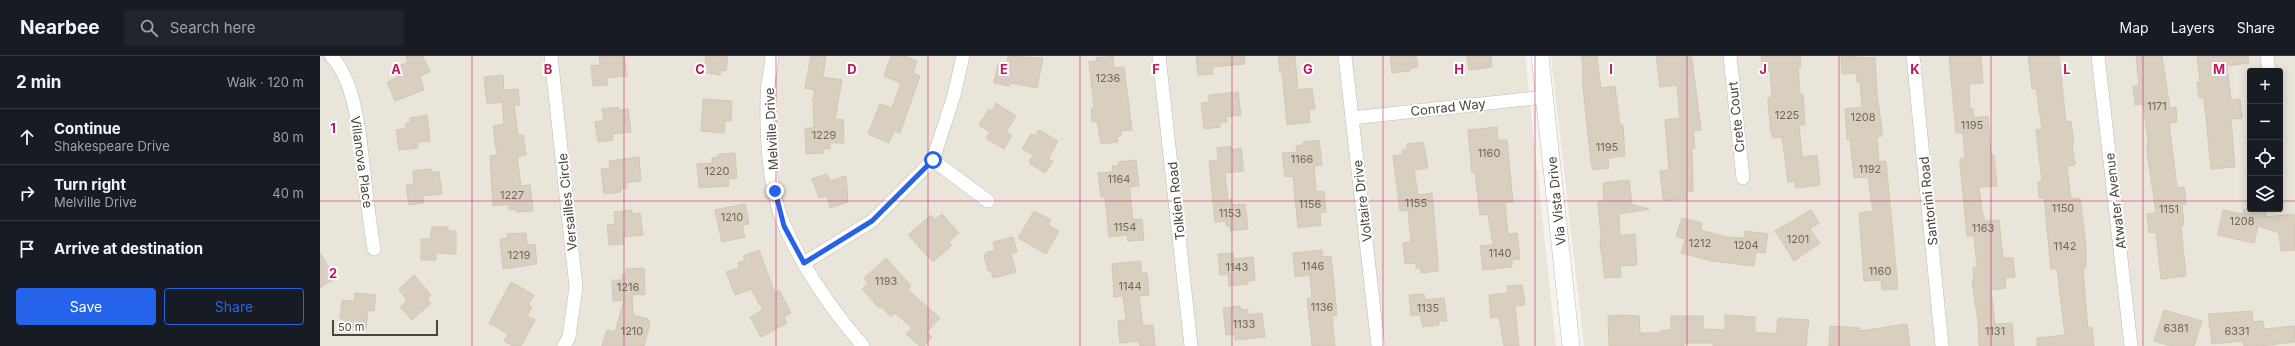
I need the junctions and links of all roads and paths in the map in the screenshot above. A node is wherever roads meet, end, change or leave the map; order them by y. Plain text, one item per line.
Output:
1 (331, 56) edge
2 (551, 56) edge
3 (772, 56) edge
4 (963, 56) edge
5 (1159, 56) edge
6 (1345, 56) edge
7 (1540, 56) edge
8 (1730, 56) edge
9 (1913, 56) edge
10 (2098, 56) edge
11 (2267, 56) edge
12 (2269, 68) edge
13 (1545, 97) junction
14 (1352, 118) junction
15 (933, 160) junction
16 (1743, 178) dead end
17 (988, 200) dead end
18 (374, 249) dead end
19 (804, 263) junction
20 (564, 346) edge
21 (863, 346) edge
22 (1191, 346) edge
23 (1378, 346) edge
24 (1571, 346) edge
25 (1942, 346) edge
26 (2132, 346) edge

1 - 18 street, Villanova Place
2 - 20 street, Versailles Circle
3 - 19 street, Melville Drive
4 - 15 street
5 - 22 street, Tolkien Road
6 - 14 street, Voltaire Drive
7 - 13 street, Via Vista Drive
8 - 16 street, Crete Court
9 - 25 street, Santorini Road
10 - 26 street, Atwater Avenue
11 - 12 street
13 - 14 street, Conrad Way
13 - 24 street, Via Vista Drive
14 - 23 street, Voltaire Drive
15 - 17 street
15 - 19 street
19 - 21 street, Melville Drive

